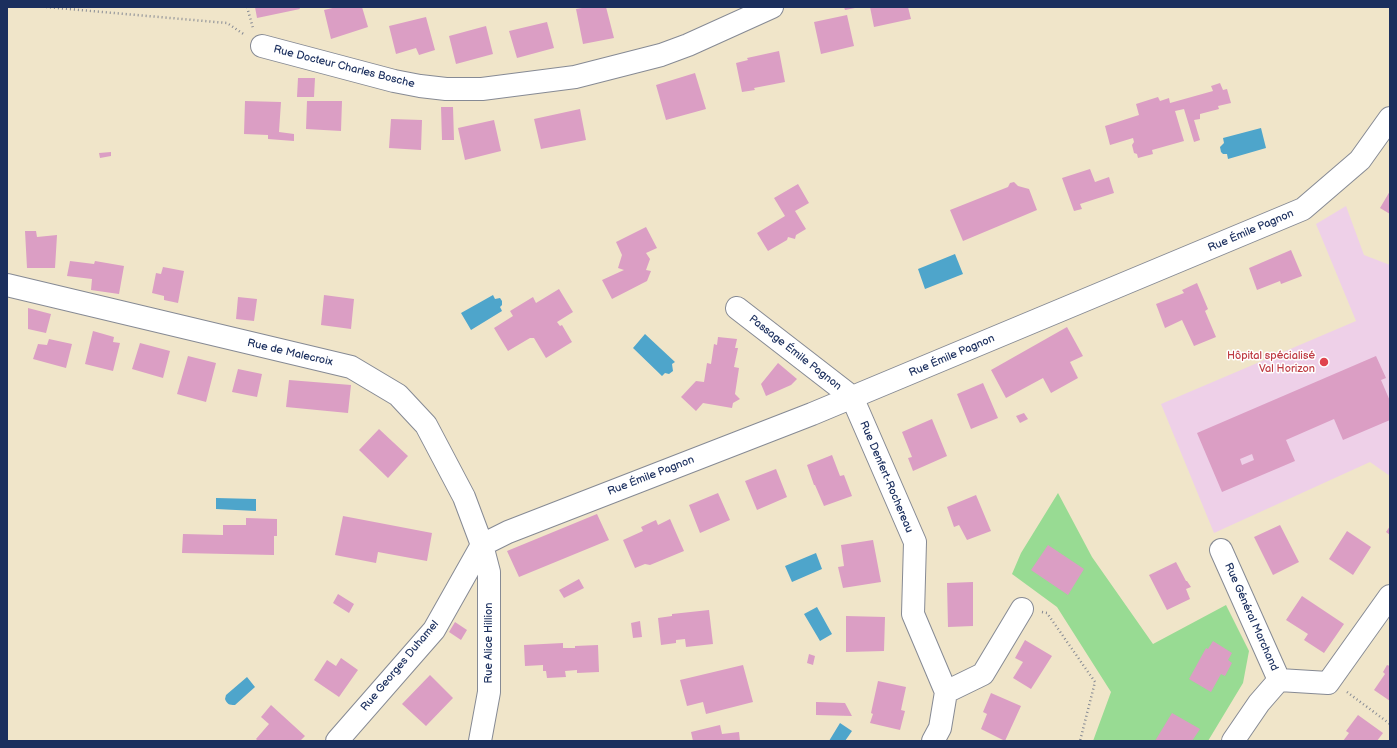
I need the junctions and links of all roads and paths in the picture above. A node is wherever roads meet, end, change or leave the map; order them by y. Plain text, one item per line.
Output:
1 (46, 7) edge
2 (247, 7) edge
3 (772, 7) edge
4 (256, 42) junction
5 (1390, 118) edge
6 (7, 285) edge
7 (737, 308) dead end
8 (852, 397) junction
9 (482, 545) junction
10 (1221, 550) dead end
11 (1390, 596) edge
12 (1022, 609) dead end
13 (1047, 612) dead end
14 (1279, 680) junction
15 (946, 692) junction
16 (1347, 692) dead end
17 (1390, 724) edge
18 (337, 741) edge
19 (480, 741) edge
20 (933, 741) edge
21 (1080, 741) edge
22 (1233, 741) edge

1 - 4 path
2 - 4 path
3 - 4 street, Rue Docteur Charles Bosche
5 - 8 street, Rue Émile Pagnon
6 - 9 street, Rue de Malecroix
7 - 8 street, Passage Émile Pagnon
8 - 9 street, Rue Émile Pagnon
8 - 15 street, Rue Denfert-Rochereau
9 - 18 street, Rue Georges Duhamel
9 - 19 street, Rue Alice Hillion
10 - 14 street, Rue Général Marchand
11 - 14 street
12 - 15 street
13 - 21 path
14 - 22 street, Rue Général Marchand
15 - 20 street
16 - 17 path

